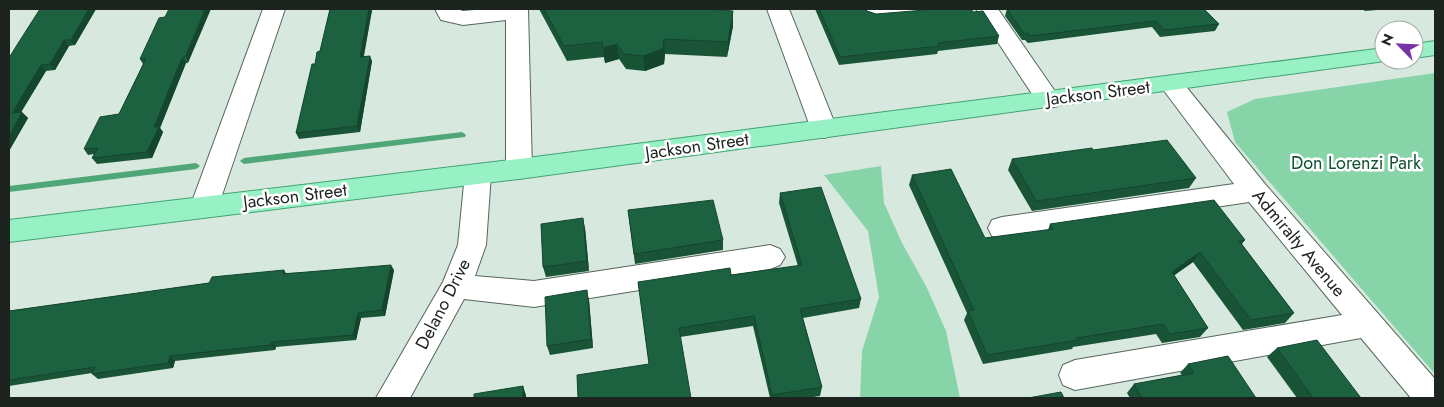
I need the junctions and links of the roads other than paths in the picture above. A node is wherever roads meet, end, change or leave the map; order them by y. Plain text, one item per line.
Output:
1 (274, 9) edge
2 (446, 9) edge
3 (778, 9) edge
4 (923, 9) edge
5 (987, 9) edge
6 (517, 11) edge
7 (875, 14) edge
8 (1374, 56) edge
9 (1171, 84) junction
10 (1049, 100) junction
11 (824, 129) junction
12 (519, 169) junction
13 (478, 174) junction
14 (1255, 192) junction
15 (204, 207) junction
16 (1002, 228) dead end
17 (9, 231) edge
18 (770, 257) dead end
19 (456, 286) junction
20 (1367, 324) junction
21 (1075, 375) dead end
22 (393, 398) edge
23 (1431, 398) edge

1 - 15 street
2 - 6 street
3 - 11 street
4 - 7 street
5 - 10 street
6 - 12 street
8 - 9 main road, Jackson Street
9 - 10 main road, Jackson Street
9 - 14 street, Admiralty Avenue
10 - 11 main road, Jackson Street
11 - 12 main road, Jackson Street
12 - 13 main road, Jackson Street
13 - 15 main road, Jackson Street
13 - 19 street, Delano Drive
14 - 16 street
14 - 20 street, Admiralty Avenue
15 - 17 main road, Jackson Street
18 - 19 street
19 - 22 street, Delano Drive
20 - 21 street
20 - 23 street, Admiralty Avenue

